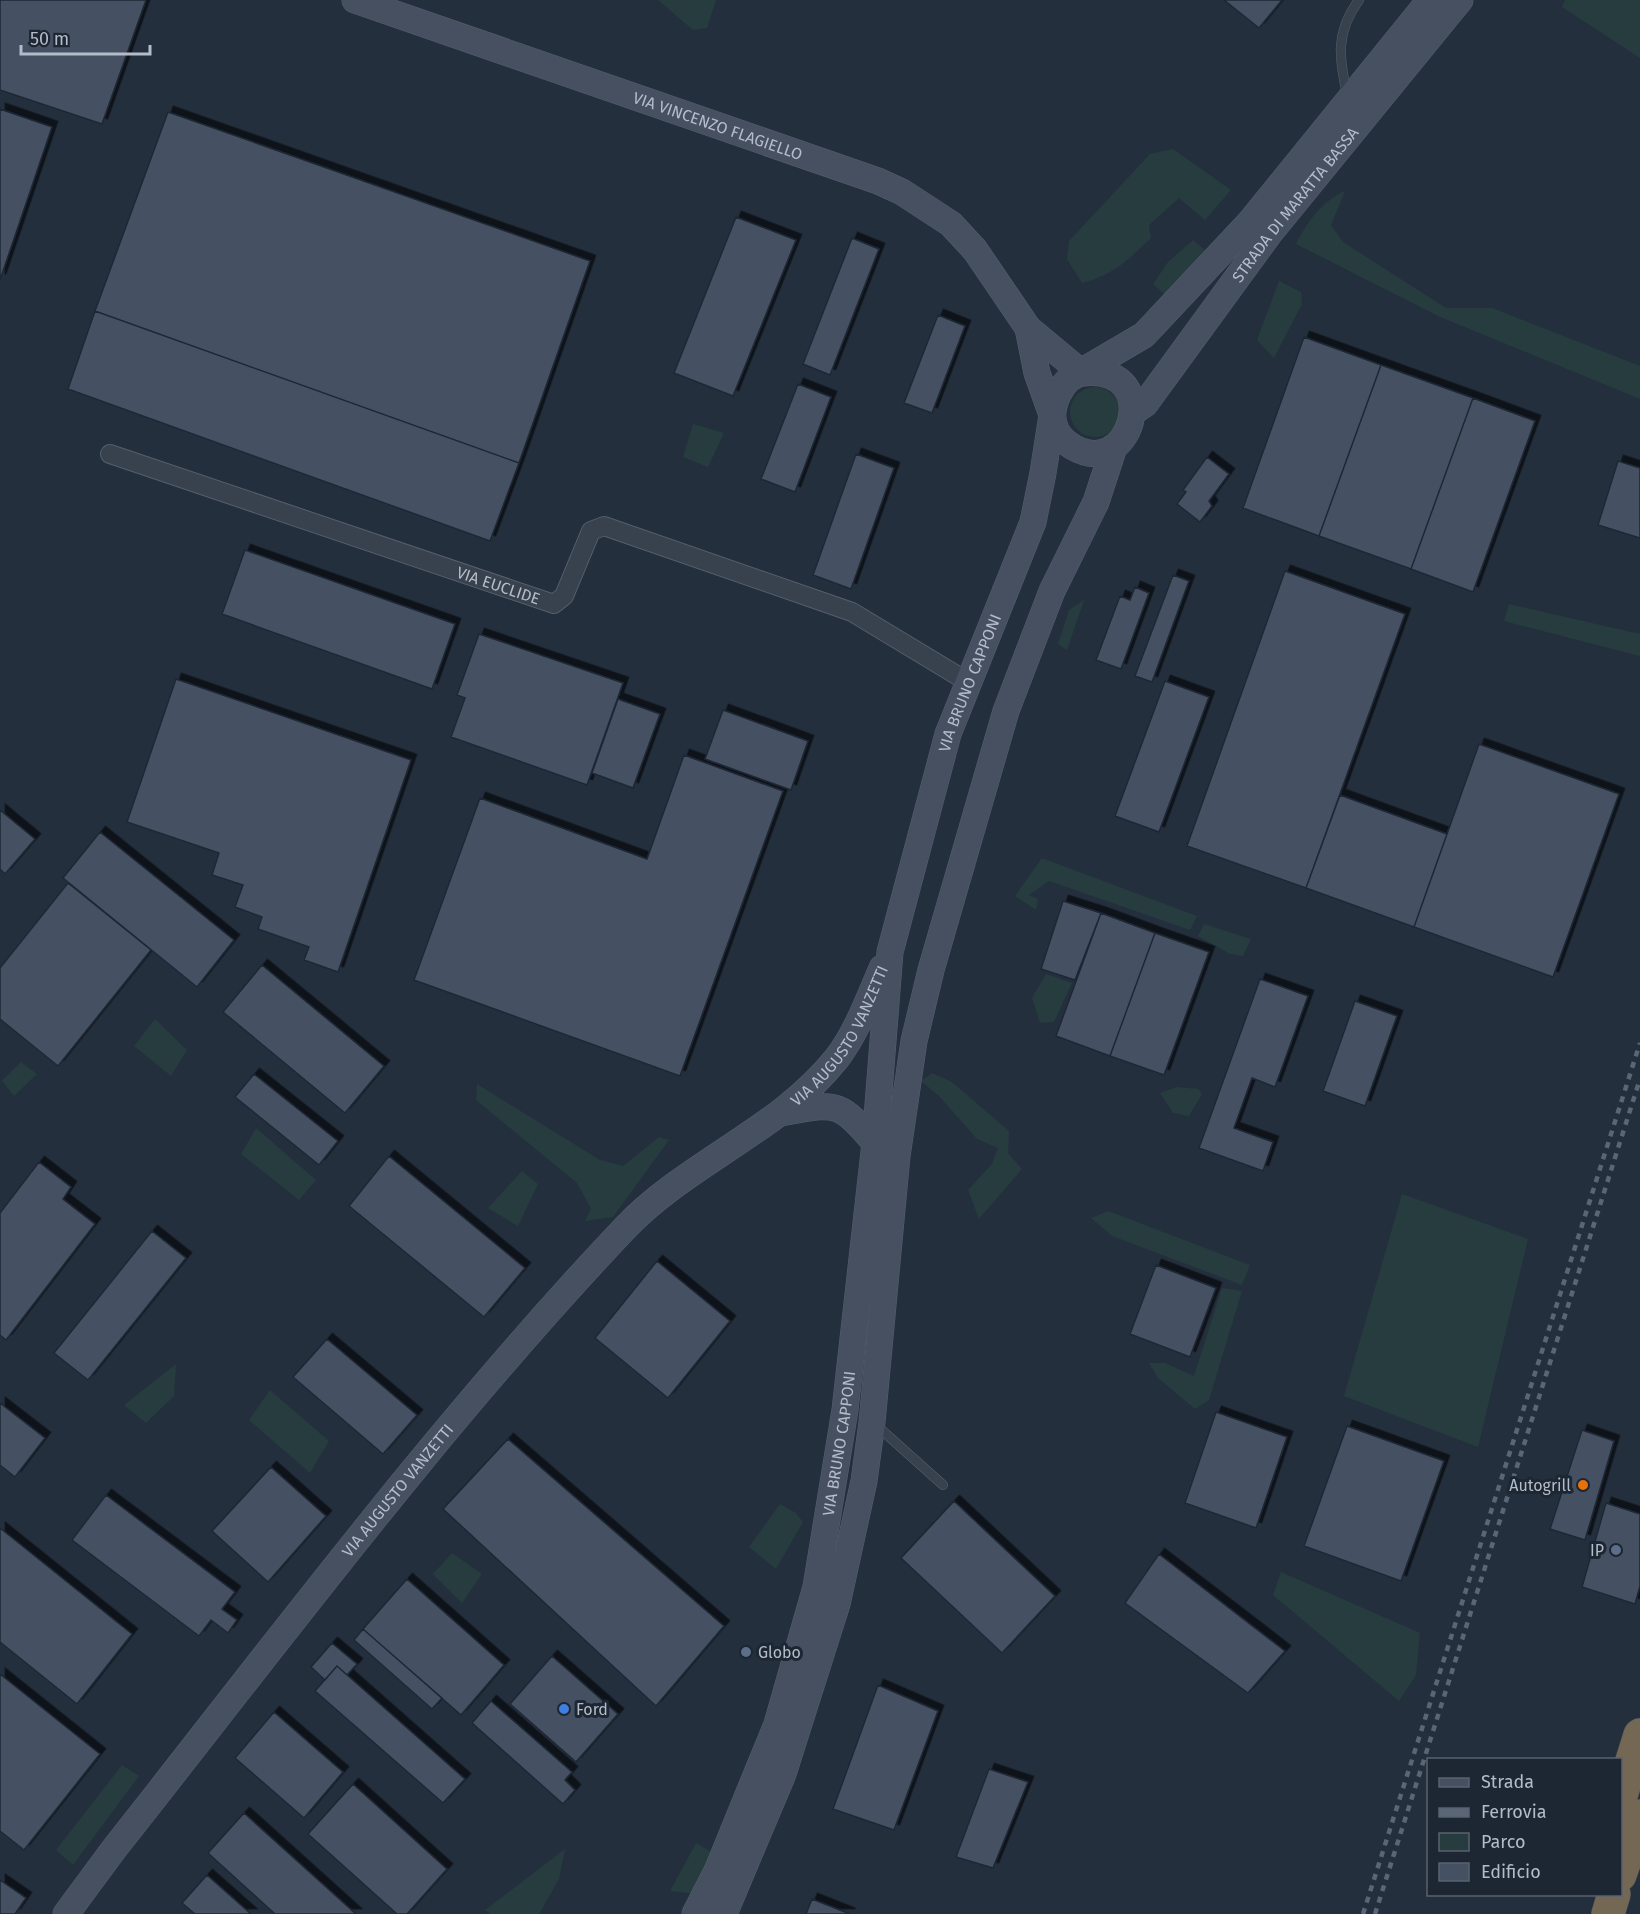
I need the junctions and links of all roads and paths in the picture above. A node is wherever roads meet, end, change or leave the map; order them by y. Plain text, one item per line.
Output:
1 (355, 0) edge
2 (1359, 0) edge
3 (1430, 0) edge
4 (1460, 0) edge
5 (1349, 102) junction
6 (1028, 328) junction
7 (1082, 373) junction
8 (1133, 412) junction
9 (1052, 415) junction
10 (1114, 447) junction
11 (110, 454) dead end
12 (968, 682) junction
13 (890, 952) junction
14 (932, 970) junction
15 (780, 1113) junction
16 (875, 1143) junction
17 (872, 1422) junction
18 (943, 1485) dead end
19 (1640, 1735) edge
20 (1622, 1793) edge
21 (1640, 1816) edge
22 (1622, 1869) edge
23 (1590, 1896) edge
24 (1613, 1896) edge
25 (66, 1914) edge
26 (695, 1914) edge
27 (724, 1914) edge
28 (1585, 1914) edge
29 (1608, 1914) edge

1 - 6 main road, VIA VINCENZO FLAGIELLO
2 - 5 lane
3 - 5 main road, STRADA DI MARATTA BASSA
4 - 8 main road, STRADA DI MARATTA BASSA
5 - 7 main road, STRADA DI MARATTA BASSA
6 - 7 main road, VIA VINCENZO FLAGIELLO
6 - 9 main road, VIA VINCENZO FLAGIELLO
7 - 8 main road
7 - 9 main road
8 - 10 main road
9 - 10 main road
9 - 12 main road, VIA BRUNO CAPPONI
10 - 14 main road, VIA BRUNO CAPPONI
11 - 12 street, VIA EUCLIDE
12 - 13 main road, VIA BRUNO CAPPONI
13 - 14 main road
13 - 15 main road, VIA AUGUSTO VANZETTI
13 - 16 main road, VIA BRUNO CAPPONI
14 - 17 main road, VIA BRUNO CAPPONI
15 - 16 main road, VIA AUGUSTO VANZETTI
15 - 25 main road, VIA AUGUSTO VANZETTI
16 - 26 main road, VIA BRUNO CAPPONI
17 - 18 lane
17 - 27 main road, VIA BRUNO CAPPONI
19 - 20 highway
21 - 22 highway
23 - 28 highway
24 - 29 highway

